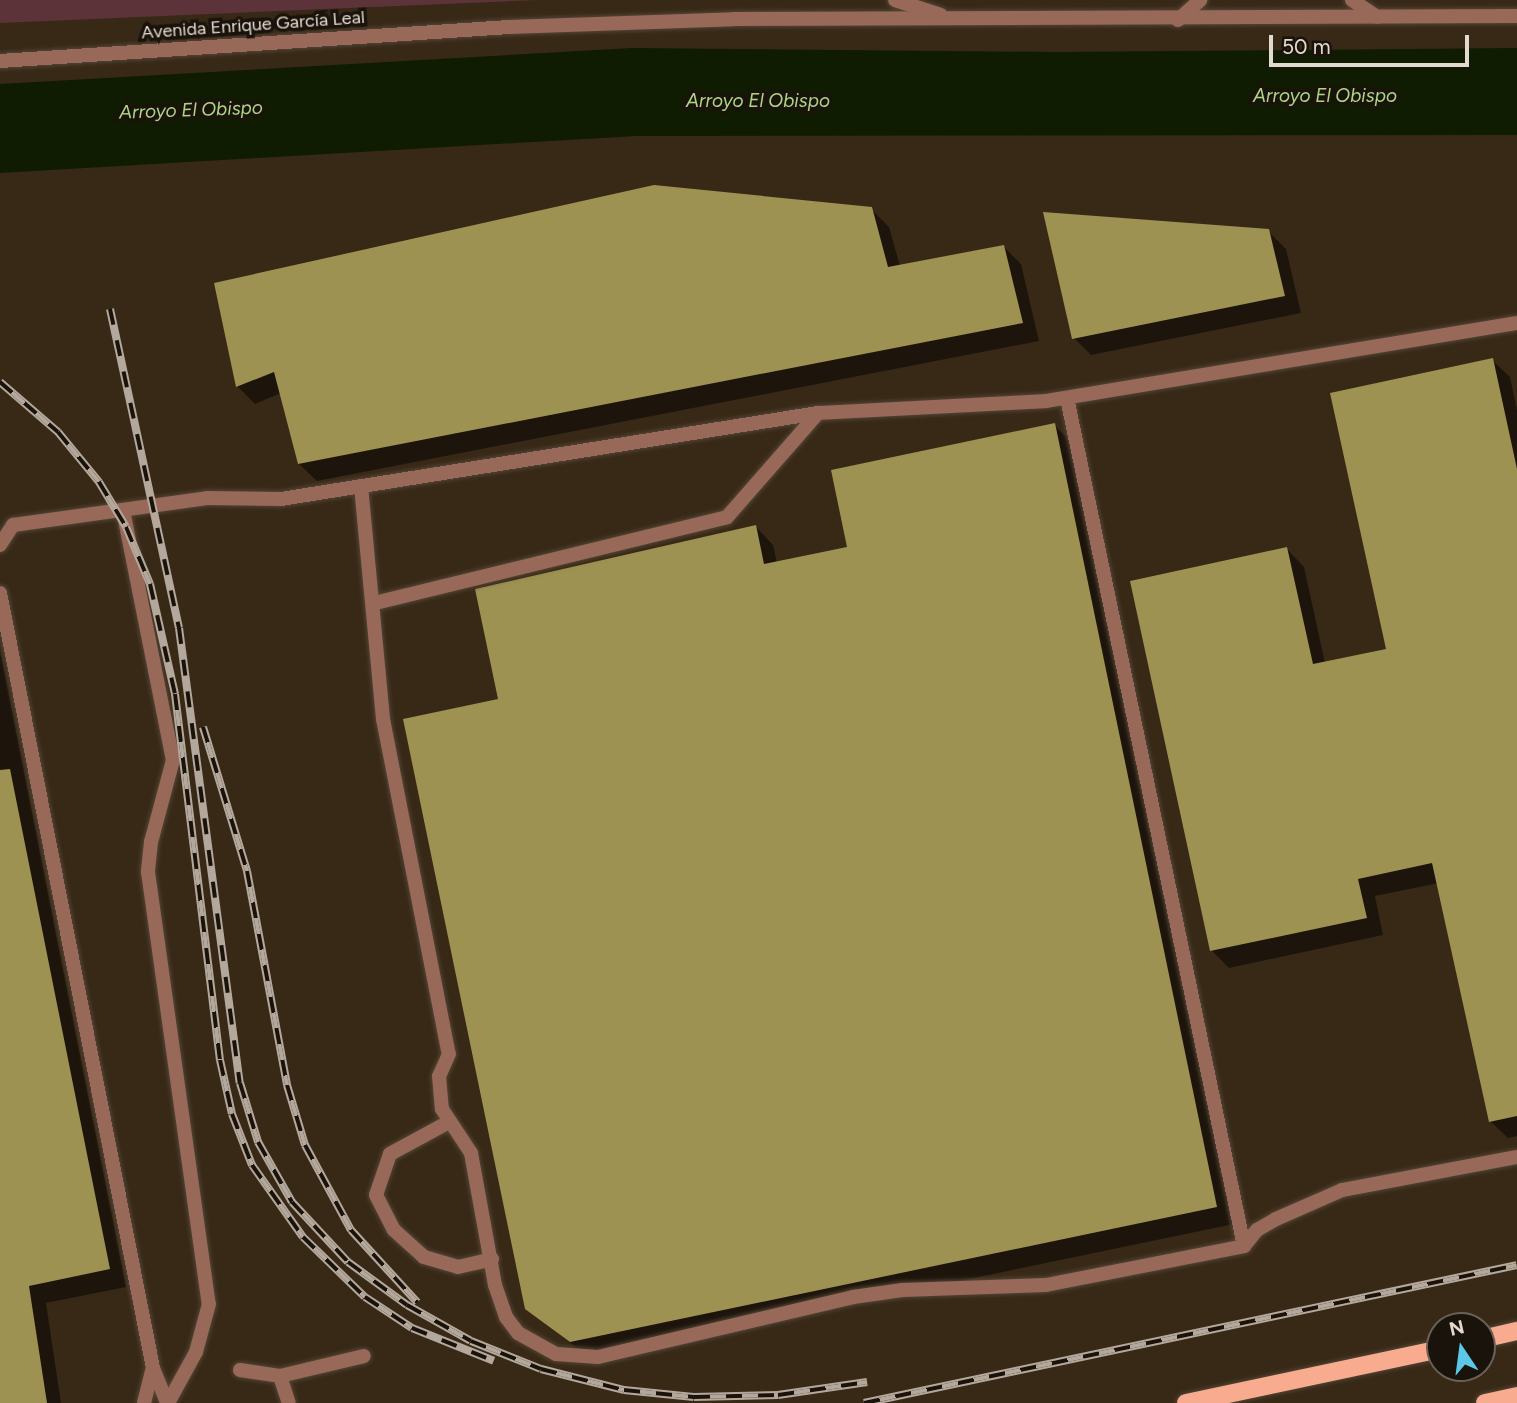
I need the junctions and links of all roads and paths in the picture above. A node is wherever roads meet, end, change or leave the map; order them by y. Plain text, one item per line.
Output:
1 (895, 0) edge
2 (1200, 0) edge
3 (1352, 0) edge
4 (941, 15) junction
5 (1517, 16) edge
6 (1377, 17) junction
7 (1178, 20) junction
8 (0, 61) edge
9 (1517, 323) edge
10 (1067, 398) junction
11 (818, 413) junction
12 (361, 486) junction
13 (123, 510) junction
14 (0, 545) edge
15 (0, 593) edge
16 (375, 603) junction
17 (447, 1123) junction
18 (1517, 1157) edge
19 (1244, 1246) junction
20 (492, 1259) junction
21 (1517, 1331) edge
22 (1496, 1336) edge
23 (1426, 1352) edge
24 (364, 1356) dead end
25 (153, 1368) junction
26 (240, 1370) dead end
27 (279, 1376) junction
28 (1517, 1396) edge
29 (144, 1403) edge
30 (168, 1403) edge
31 (289, 1403) edge
32 (1186, 1403) edge
33 (1485, 1403) edge

1 - 4 street
2 - 7 street
3 - 6 street
4 - 7 street, Avenida Enrique García Leal
4 - 8 street, Avenida Enrique García Leal
5 - 6 street, Avenida Enrique García Leal
6 - 7 street, Avenida Enrique García Leal
9 - 10 street
10 - 11 street
10 - 19 street
11 - 12 street
11 - 16 street
12 - 13 street
12 - 16 street
13 - 14 street
13 - 30 street
15 - 25 street
16 - 17 street
17 - 20 street
17 - 20 street
18 - 19 street
19 - 20 street
21 - 22 main road
23 - 32 main road
24 - 27 street
25 - 29 street
25 - 30 street
26 - 27 street
27 - 31 street
28 - 33 main road

